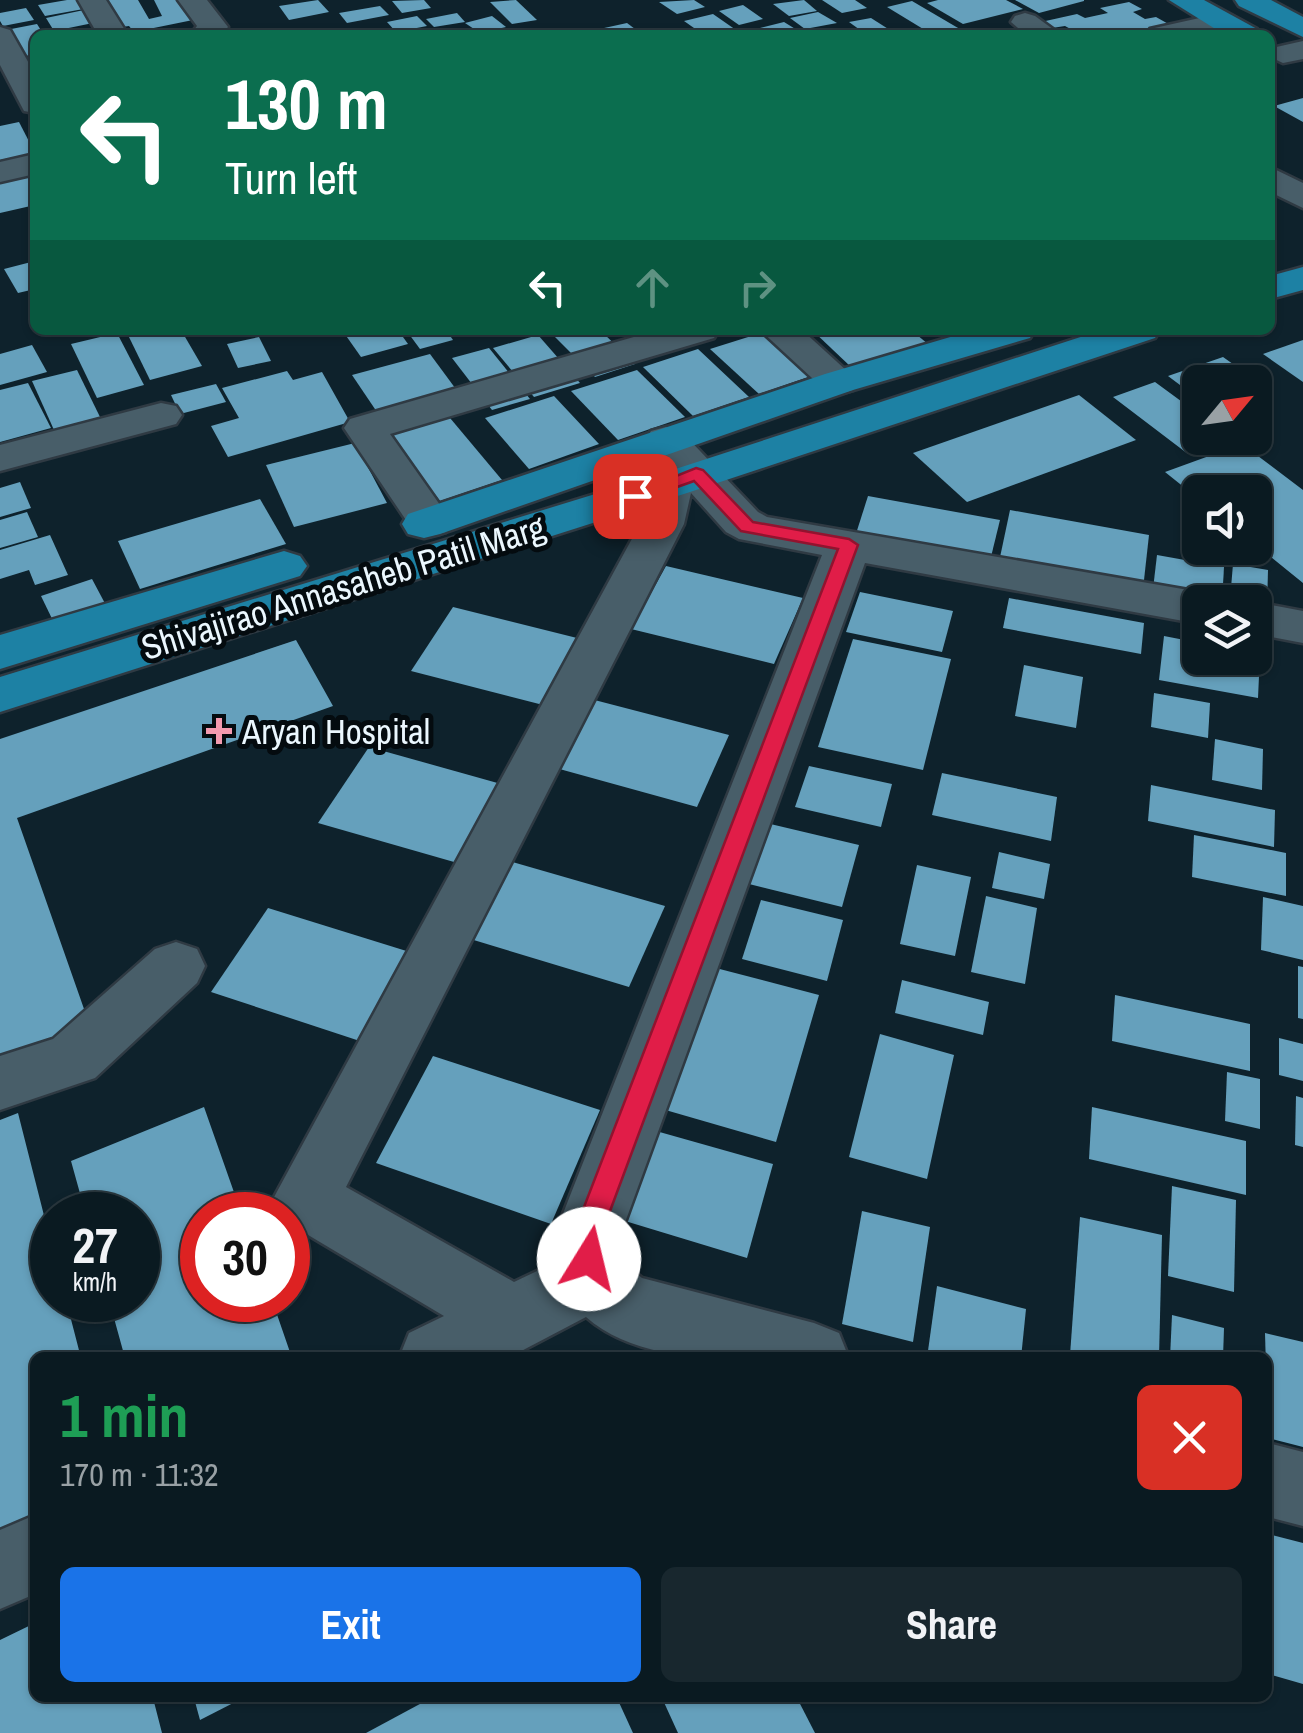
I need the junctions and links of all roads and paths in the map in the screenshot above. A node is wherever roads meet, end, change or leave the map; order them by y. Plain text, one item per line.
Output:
1 (92, 0) edge
2 (192, 0) edge
3 (1183, 0) edge
4 (1250, 0) edge
5 (1303, 28) edge
6 (1235, 29) edge
7 (111, 30) edge
8 (210, 30) edge
9 (0, 36) edge
10 (18, 72) edge
11 (30, 97) edge
12 (30, 108) edge
13 (0, 117) edge
14 (30, 165) edge
15 (0, 172) edge
16 (1275, 180) edge
17 (1303, 198) edge
18 (1275, 208) edge
19 (1303, 220) edge
20 (1303, 245) edge
21 (1275, 253) edge
22 (1303, 278) edge
23 (1275, 286) edge
24 (683, 335) edge
25 (785, 335) edge
26 (999, 335) edge
27 (1124, 335) edge
28 (840, 382) junction
29 (161, 415) dead end
30 (0, 458) edge
31 (678, 466) junction
32 (430, 522) junction
33 (849, 545) junction
34 (1182, 605) edge
35 (1272, 621) edge
36 (1303, 627) edge
37 (0, 652) edge
38 (0, 694) edge
39 (176, 966) dead end
40 (0, 1083) edge
41 (592, 1280) junction
42 (513, 1319) junction
43 (446, 1352) edge
44 (792, 1352) edge
45 (1272, 1481) edge
46 (1303, 1489) edge
47 (30, 1555) edge
48 (0, 1570) edge

1 - 7 street
2 - 8 street
3 - 6 main road
4 - 5 main road
9 - 10 street
10 - 11 street
12 - 13 street
14 - 15 street
16 - 17 street
18 - 19 street
20 - 21 main road
22 - 23 main road
24 - 32 street
25 - 28 street
26 - 28 main road, Shivajirao Annasaheb Patil Marg
27 - 31 main road, Shivajirao Annasaheb Patil Marg
28 - 31 main road, Shivajirao Annasaheb Patil Marg
29 - 30 street
31 - 32 main road, Shivajirao Annasaheb Patil Marg
31 - 33 street
31 - 38 main road, Shivajirao Annasaheb Patil Marg
31 - 42 street
32 - 37 main road, Shivajirao Annasaheb Patil Marg
33 - 34 street
33 - 41 street
35 - 36 street
39 - 40 street
41 - 42 street
41 - 44 street
42 - 43 street
45 - 46 street
47 - 48 street

